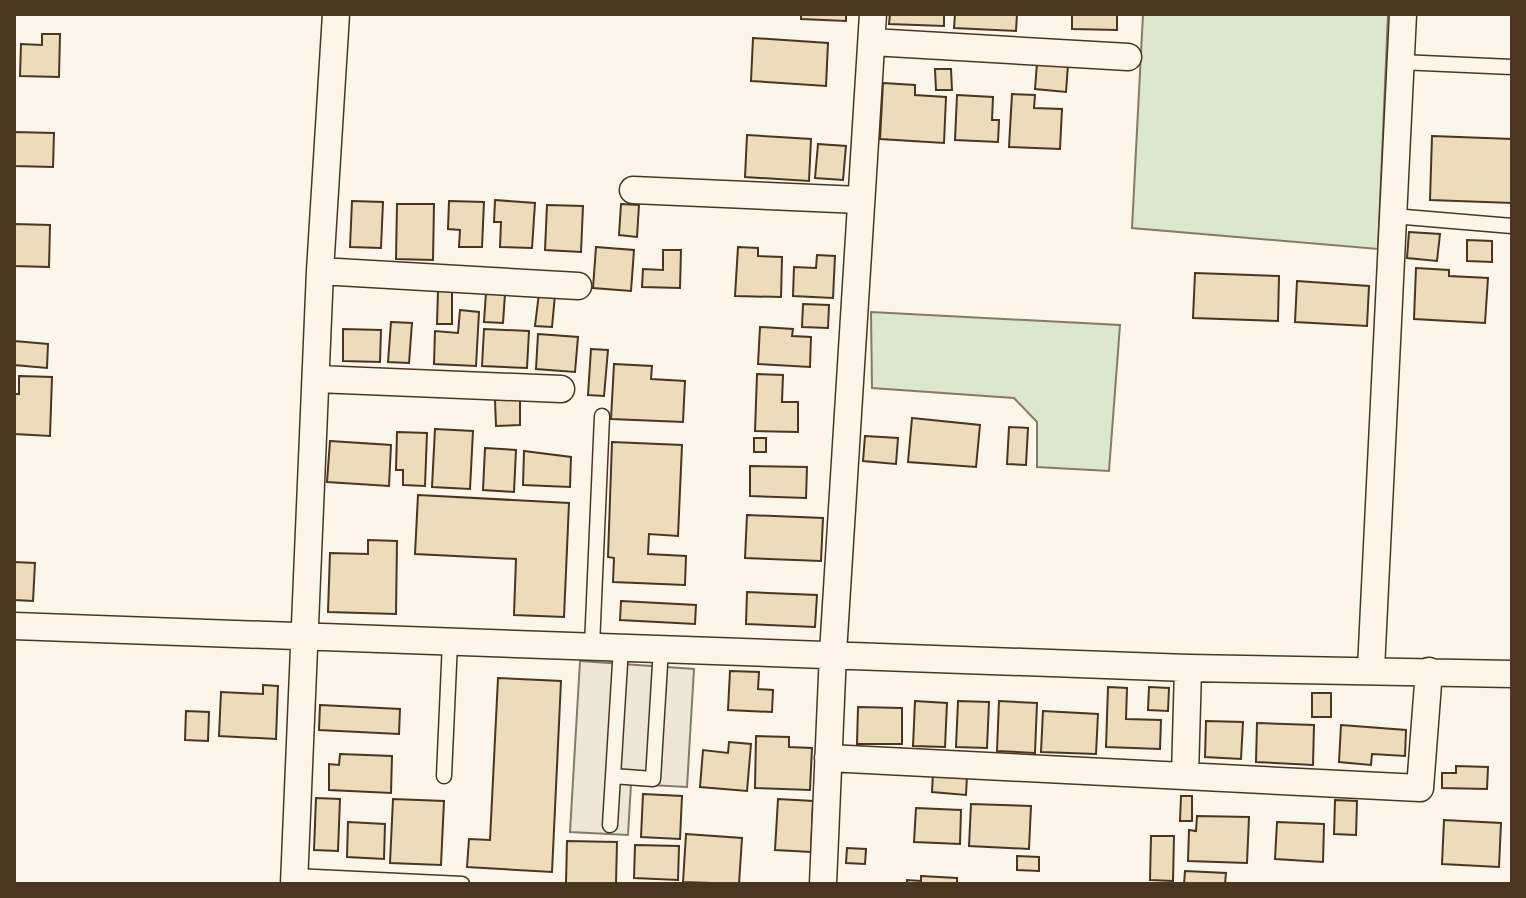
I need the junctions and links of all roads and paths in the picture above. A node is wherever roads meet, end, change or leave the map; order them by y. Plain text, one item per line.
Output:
1 (336, 14) edge
2 (873, 14) edge
3 (1403, 14) edge
4 (872, 42) junction
5 (1128, 57) dead end
6 (1400, 62) junction
7 (1512, 67) edge
8 (633, 190) dead end
9 (860, 200) junction
10 (1393, 216) junction
11 (1512, 226) edge
12 (320, 271) junction
13 (578, 286) dead end
14 (317, 379) junction
15 (561, 389) dead end
16 (602, 416) dead end
17 (14, 626) edge
18 (304, 637) junction
19 (450, 642) junction
20 (592, 646) junction
21 (621, 647) junction
22 (661, 648) junction
23 (833, 653) junction
24 (1188, 668) junction
25 (1371, 669) junction
26 (1429, 671) junction
27 (1512, 674) edge
28 (828, 758) junction
29 (444, 776) dead end
30 (613, 776) junction
31 (1185, 776) junction
32 (610, 825) dead end
33 (294, 880) edge
34 (462, 884) edge
35 (823, 884) edge

1 - 12 street
2 - 4 street
3 - 6 street
4 - 5 street
4 - 9 street
6 - 7 lane
6 - 10 street
8 - 9 street
9 - 23 street
10 - 11 lane
10 - 25 street
12 - 13 street
12 - 14 street
14 - 15 street
14 - 18 street
16 - 20 lane
17 - 18 street
18 - 19 street
18 - 33 street
19 - 20 street
19 - 29 lane
20 - 21 street
21 - 22 street
21 - 30 lane
22 - 23 street
22 - 30 lane
23 - 24 street
23 - 28 street
24 - 25 street
24 - 31 street
25 - 26 street
26 - 27 street
26 - 31 street
28 - 31 street
28 - 35 street
30 - 32 lane
33 - 34 lane

